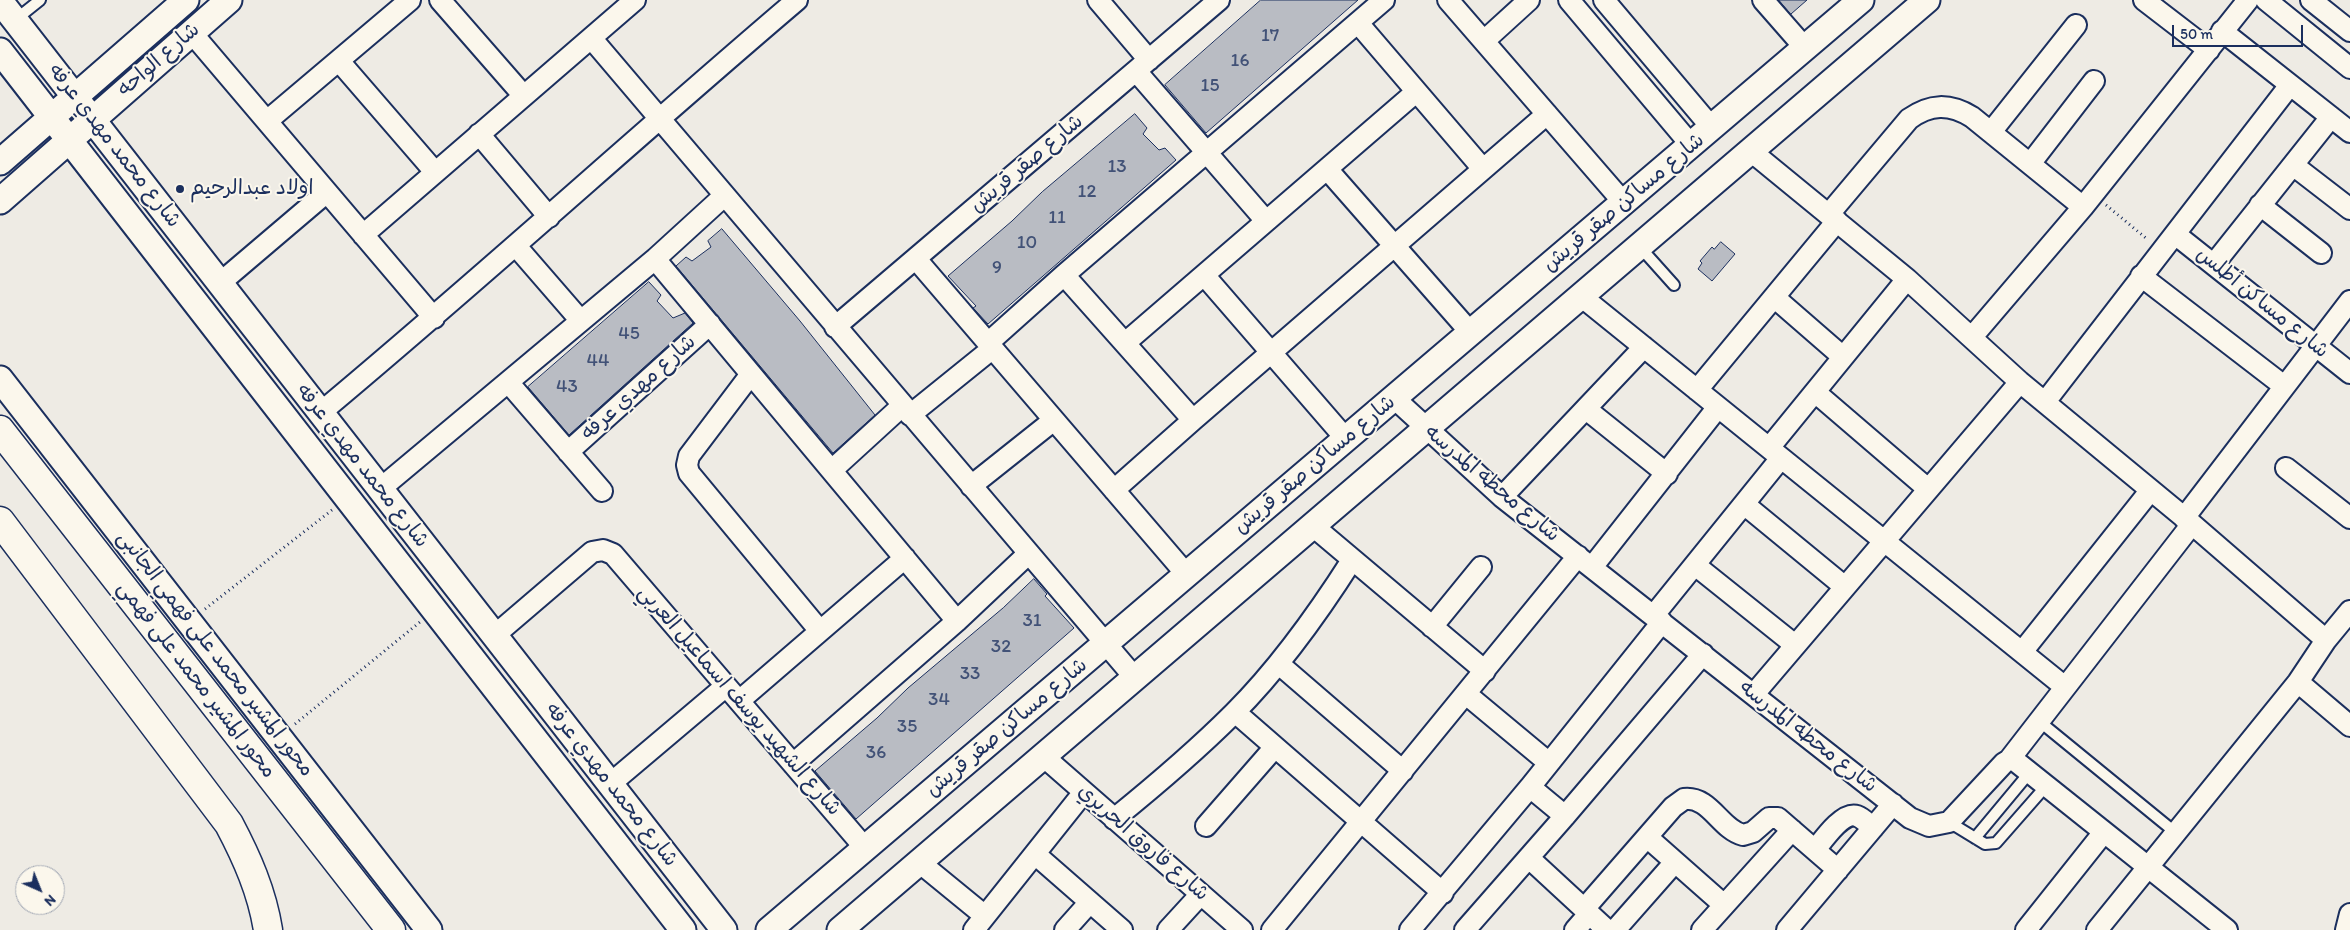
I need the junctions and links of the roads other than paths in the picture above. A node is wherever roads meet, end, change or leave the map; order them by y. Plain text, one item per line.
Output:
1 (40, 0) edge
2 (229, 0) edge
3 (410, 0) edge
4 (635, 0) edge
5 (797, 0) edge
6 (1098, 0) edge
7 (1219, 0) edge
8 (1384, 0) edge
9 (1448, 0) edge
10 (1529, 0) edge
11 (1569, 0) edge
12 (1604, 0) edge
13 (1764, 0) edge
14 (1861, 0) edge
15 (1927, 0) edge
16 (2144, 0) edge
17 (2248, 0) edge
18 (2266, 0) edge
19 (2311, 0) edge
20 (446, 2) edge
21 (176, 5) edge
22 (9, 8) edge
23 (1358, 23) junction
24 (2076, 26) dead end
25 (2222, 31) junction
26 (2350, 31) edge
27 (191, 32) junction
28 (592, 39) junction
29 (1484, 41) junction
30 (1805, 48) junction
31 (2209, 50) junction
32 (0, 51) edge
33 (339, 61) junction
34 (1143, 65) junction
35 (2350, 68) edge
36 (2094, 81) dead end
37 (2290, 85) junction
38 (1416, 92) junction
39 (523, 95) junction
40 (76, 96) junction
41 (1547, 114) junction
42 (53, 116) junction
43 (2331, 117) junction
44 (92, 118) junction
45 (658, 119) junction
46 (267, 121) junction
47 (1712, 128) junction
48 (1991, 132) junction
49 (2350, 132) edge
50 (479, 134) junction
51 (70, 138) junction
52 (1691, 145) junction
53 (1206, 152) junction
54 (1752, 152) junction
55 (0, 162) edge
56 (2030, 164) junction
57 (2293, 165) junction
58 (1327, 169) junction
59 (1483, 169) junction
60 (435, 172) junction
61 (327, 192) junction
62 (724, 196) junction
63 (0, 201) edge
64 (2088, 201) junction
65 (1624, 203) junction
66 (2260, 205) junction
67 (2350, 209) edge
68 (1833, 217) junction
69 (549, 218) junction
70 (1266, 221) junction
71 (2175, 234) junction
72 (363, 235) junction
73 (516, 246) junction
74 (1394, 246) junction
75 (1640, 247) junction
76 (2321, 253) dead end
77 (655, 258) junction
78 (916, 259) junction
79 (2214, 264) junction
80 (1064, 275) junction
81 (1204, 275) junction
82 (2142, 276) junction
83 (1908, 279) junction
84 (220, 283) junction
85 (1674, 285) dead end
86 (1774, 296) junction
87 (1582, 297) junction
88 (2350, 301) edge
89 (434, 318) junction
90 (581, 321) junction
91 (710, 324) junction
92 (835, 327) junction
93 (1471, 333) junction
94 (1972, 337) junction
95 (1125, 343) junction
96 (990, 346) junction
97 (2316, 346) junction
98 (1644, 347) junction
99 (1271, 352) junction
100 (1843, 357) junction
101 (2350, 373) edge
102 (751, 374) junction
103 (0, 379) edge
104 (508, 382) junction
105 (2020, 382) junction
106 (2284, 386) junction
107 (1697, 390) junction
108 (1815, 392) junction
109 (1394, 398) junction
110 (2045, 402) junction
111 (1718, 407) junction
112 (1586, 409) junction
113 (906, 410) junction
114 (320, 413) junction
115 (1054, 420) junction
116 (1192, 420) junction
117 (1427, 429) junction
118 (0, 430) edge
119 (1346, 439) junction
120 (568, 452) junction
121 (1775, 453) junction
122 (2286, 468) dead end
123 (832, 470) junction
124 (1667, 474) junction
125 (971, 486) junction
126 (380, 489) junction
127 (1928, 489) junction
128 (1114, 490) junction
129 (602, 491) dead end
130 (2150, 491) junction
131 (1502, 497) junction
132 (1744, 504) junction
133 (2350, 518) edge
134 (0, 521) edge
135 (2188, 521) junction
136 (1313, 526) junction
137 (1884, 541) junction
138 (1028, 554) junction
139 (905, 558) junction
140 (1352, 560) junction
141 (1585, 561) junction
142 (1694, 565) junction
143 (1481, 567) dead end
144 (1187, 575) junction
145 (1845, 587) junction
146 (2350, 611) edge
147 (1658, 618) junction
148 (957, 621) junction
149 (1432, 627) junction
150 (820, 631) junction
151 (495, 635) junction
152 (2326, 640) junction
153 (1105, 644) junction
154 (1796, 645) junction
155 (2022, 652) junction
156 (1703, 654) junction
157 (1279, 664) junction
158 (1485, 671) junction
159 (1135, 678) junction
160 (2298, 682) junction
161 (2065, 687) junction
162 (732, 693) junction
163 (1466, 694) junction
164 (1754, 694) junction
165 (1235, 712) junction
166 (2038, 721) junction
167 (2350, 726) edge
168 (1275, 747) junction
169 (1043, 756) junction
170 (2009, 760) junction
171 (1549, 763) junction
172 (793, 764) junction
173 (1403, 771) junction
174 (2030, 772) junction
175 (610, 784) junction
176 (2046, 786) junction
177 (1530, 787) junction
178 (1084, 792) junction
179 (1893, 804) junction
180 (1565, 816) junction
181 (1114, 819) junction
182 (1361, 822) junction
183 (1950, 822) junction
184 (1206, 826) dead end
185 (1873, 828) junction
186 (1792, 830) junction
187 (2104, 832) junction
188 (2176, 832) junction
189 (1646, 837) junction
190 (1975, 838) junction
191 (865, 848) junction
192 (1815, 850) junction
193 (1035, 854) junction
194 (1529, 858) junction
195 (919, 862) junction
196 (1675, 862) junction
197 (2148, 868) junction
198 (1838, 870) junction
199 (1443, 893) junction
200 (1200, 894) junction
201 (1090, 902) junction
202 (1724, 905) junction
203 (1587, 911) junction
204 (2350, 914) edge
205 (979, 923) edge
206 (1240, 929) edge
207 (268, 930) edge
208 (391, 930) edge
209 (429, 930) edge
210 (683, 930) edge
211 (724, 930) edge
212 (769, 930) edge
213 (840, 930) edge
214 (1065, 930) edge
215 (1122, 930) edge
216 (1168, 930) edge
217 (1272, 930) edge
218 (1410, 930) edge
219 (1465, 930) edge
220 (1575, 930) edge
221 (1607, 930) edge
222 (1615, 930) edge
223 (1702, 930) edge
224 (1787, 930) edge
225 (2026, 930) edge
226 (2098, 930) edge
227 (2227, 930) edge
228 (2346, 930) edge

1 - 22 lane
2 - 27 street, شارع الواحه
3 - 33 street
4 - 28 street
5 - 45 street
6 - 34 street
7 - 34 street, شارع صقر قريش
8 - 23 street
9 - 29 street
10 - 29 street
11 - 52 street
12 - 47 street
13 - 30 street
14 - 30 street, شارع مساكن صقر قريش
15 - 54 street, شارع مساكن صقر قريش
16 - 31 street
17 - 25 street
18 - 35 street
19 - 26 street
20 - 39 street
21 - 40 street, شارع الواحه
22 - 40 street, شارع محمد مهدي عرفه
23 - 38 street
23 - 53 street
24 - 48 street
25 - 31 street
25 - 37 street
27 - 44 street, شارع الواحه
27 - 46 street
28 - 39 street
28 - 45 street
29 - 41 street
30 - 47 street, شارع مساكن صقر قريش
31 - 64 street
32 - 42 street, شارع محمد مهدي عرفه
33 - 46 street
33 - 60 street
34 - 53 street
34 - 78 street, شارع صقر قريش
36 - 56 street
37 - 43 street
37 - 71 street
38 - 58 street
38 - 59 street
39 - 50 street
40 - 42 street, شارع الواحه
40 - 44 street, شارع محمد مهدي عرفه
41 - 59 street
41 - 65 street
42 - 51 street, شارع محمد مهدي عرفه
42 - 55 street, شارع الواحه
43 - 49 street
43 - 57 street
44 - 51 street, شارع الواحه
44 - 84 street, شارع محمد مهدي عرفه
45 - 62 street
45 - 69 street
46 - 61 street
47 - 52 street, شارع مساكن صقر قريش
48 - 56 street
48 - 68 street
50 - 60 street
50 - 69 street
51 - 63 street, شارع الواحه
51 - 210 street, شارع محمد مهدي عرفه
52 - 65 street, شارع مساكن صقر قريش
53 - 70 street
53 - 80 street
54 - 68 street
54 - 75 street, شارع مساكن صقر قريش
56 - 64 street
57 - 66 street
57 - 67 street
58 - 70 street
58 - 74 street
59 - 74 street
60 - 72 street
61 - 72 street
61 - 84 street
62 - 77 street
62 - 92 street
64 - 94 street
65 - 93 street, شارع مساكن صقر قريش
66 - 76 street
66 - 79 street
68 - 83 street
68 - 86 street
69 - 73 street
70 - 81 street
71 - 79 street, شارع مساكن أطلس
71 - 82 street
72 - 89 street
73 - 89 street
73 - 90 street
74 - 93 street
74 - 99 street
75 - 85 lane
75 - 87 street, شارع مساكن صقر قريش
77 - 90 street
77 - 91 street
78 - 92 street, شارع صقر قريش
78 - 96 street
79 - 97 street, شارع مساكن أطلس
80 - 95 street
80 - 96 street
81 - 95 street
81 - 99 street
82 - 106 street
82 - 110 street
83 - 94 street
83 - 100 street
84 - 114 street, شارع محمد مهدي عرفه
86 - 100 street
86 - 107 street
87 - 98 street
87 - 117 street, شارع مساكن صقر قريش
88 - 97 street
89 - 114 street
90 - 104 street
91 - 102 street
91 - 120 street, شارع مهدي عرفه
92 - 113 street
93 - 109 street, شارع مساكن صقر قريش
94 - 105 street
95 - 116 street
96 - 113 street
96 - 115 street
97 - 101 street, شارع مساكن أطلس
97 - 106 street
98 - 107 street
98 - 112 street
99 - 116 street
99 - 119 street
100 - 108 street
102 - 123 street
102 - 150 street
103 - 209 street, محور المشير محمد على فهمي الجانبى
104 - 120 street
104 - 126 street
105 - 110 street
105 - 127 street
106 - 135 street
107 - 111 street
108 - 121 street
108 - 127 street
109 - 117 street, شارع محطه المدرسه
109 - 119 street, شارع مساكن صقر قريش
110 - 130 street
111 - 121 street
111 - 124 street
112 - 124 street
112 - 131 street
113 - 123 street
113 - 125 street
114 - 126 street, شارع محمد مهدي عرفه
115 - 125 street
115 - 128 street
116 - 128 street
117 - 131 street, شارع محطه المدرسه
117 - 136 street, شارع مساكن صقر قريش
118 - 208 main road, محور المشير محمد على فهمي
119 - 144 street, شارع مساكن صقر قريش
120 - 129 street
121 - 132 street
121 - 137 street
122 - 133 street
123 - 139 street
124 - 141 street
125 - 138 street
126 - 151 street, شارع محمد مهدي عرفه
127 - 137 street
128 - 144 street
130 - 135 street
130 - 155 street
131 - 141 street, شارع محطه المدرسه
132 - 142 street
132 - 145 street
134 - 207 main road
135 - 152 street
135 - 161 street
136 - 140 street
136 - 159 street, شارع مساكن صقر قريش
137 - 145 street
137 - 155 street
138 - 148 street
138 - 153 street
139 - 148 street
139 - 150 street
140 - 149 street
140 - 157 street
141 - 147 street, شارع محطه المدرسه
141 - 158 street
142 - 147 street
142 - 154 street
143 - 149 street
144 - 153 street, شارع مساكن صقر قريش
145 - 154 street
146 - 152 street
147 - 156 street, شارع محطه المدرسه
147 - 171 street
148 - 172 street
149 - 158 street
150 - 162 street
151 - 162 street, شارع الشهيد يوسف اسماعيل العربي
151 - 175 street, شارع محمد مهدي عرفه
152 - 160 street
153 - 159 street
153 - 191 street, شارع مساكن صقر قريش
154 - 164 street
155 - 161 street
156 - 164 street, شارع محطه المدرسه
156 - 180 street
157 - 165 street
157 - 173 street
158 - 163 street
159 - 169 street, شارع مساكن صقر قريش
160 - 167 street
160 - 188 street
161 - 166 street
162 - 172 street, شارع الشهيد يوسف اسماعيل العربي
162 - 175 street
163 - 171 street
163 - 173 street
164 - 179 street, شارع محطه المدرسه
165 - 168 street
165 - 181 street
166 - 170 street
166 - 188 lane
168 - 182 street
168 - 184 street
169 - 178 street, شارع فاروق الحريري
169 - 195 street, شارع مساكن صقر قريش
170 - 174 street
170 - 183 street
171 - 177 street
172 - 191 street, شارع الشهيد يوسف اسماعيل العربي
173 - 182 street
174 - 176 street
174 - 190 lane
175 - 211 street, شارع محمد مهدي عرفه
176 - 187 street
176 - 190 lane
177 - 180 street
177 - 199 street
178 - 181 street, شارع فاروق الحريري
178 - 193 street
179 - 183 street, شارع محطه المدرسه
179 - 185 street
180 - 194 street
181 - 200 street, شارع فاروق الحريري
182 - 199 street
182 - 217 street
183 - 190 lane
185 - 192 street
185 - 198 street
186 - 189 street
186 - 192 street
186 - 202 street
187 - 197 street
187 - 225 street
188 - 197 street
189 - 196 street
189 - 203 street
191 - 212 street, شارع مساكن صقر قريش
192 - 198 street
193 - 201 street
193 - 205 street
194 - 203 street
194 - 219 street
195 - 205 street
195 - 213 street, شارع مساكن صقر قريش
196 - 202 street
196 - 222 street
197 - 226 street
197 - 227 street
198 - 224 street
199 - 218 street
200 - 206 street, شارع فاروق الحريري
200 - 216 street
201 - 214 street
201 - 215 street
202 - 223 street
203 - 220 street
203 - 221 street
204 - 228 street

